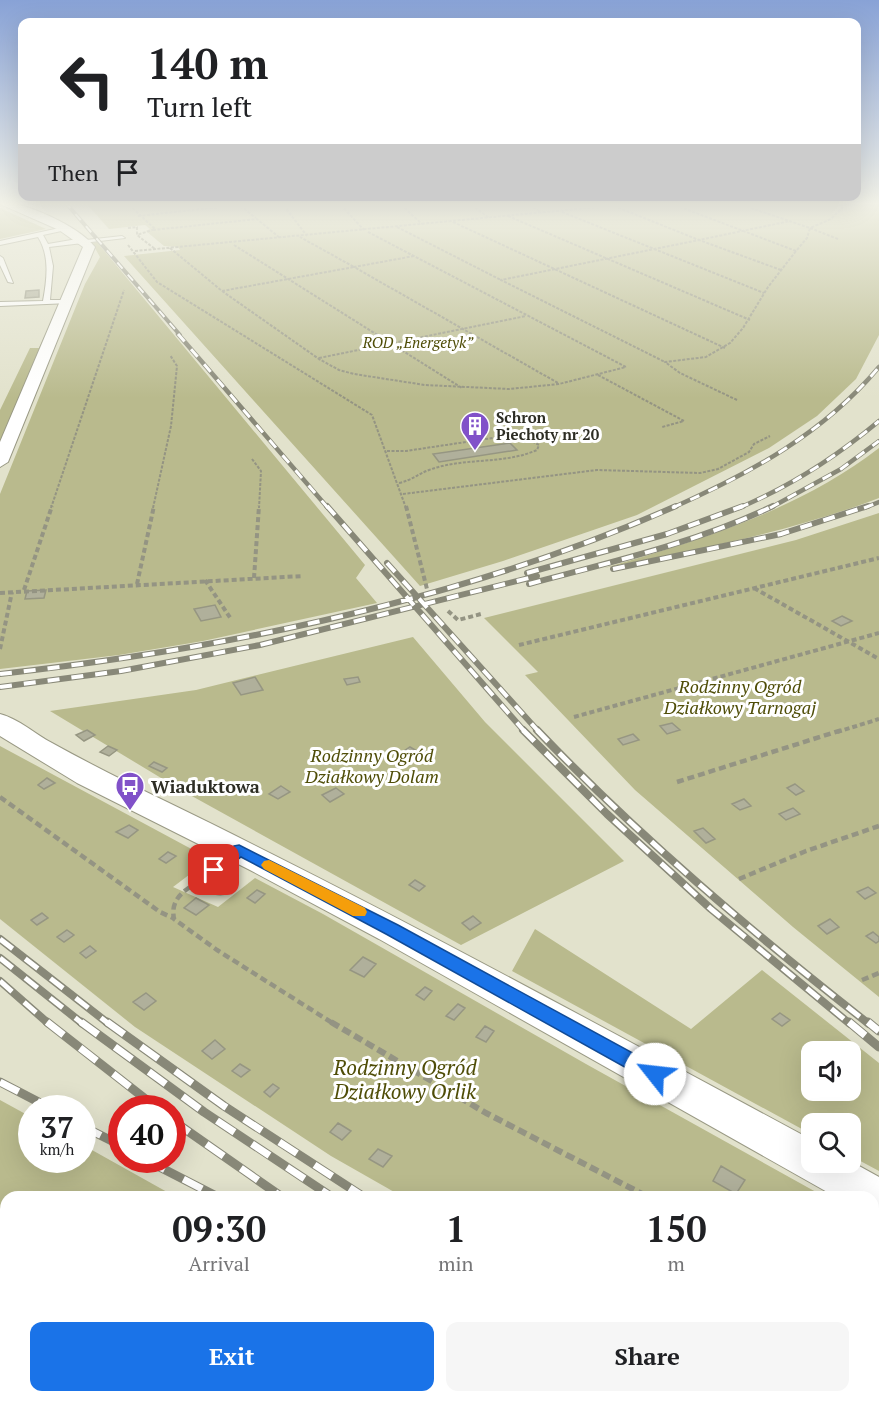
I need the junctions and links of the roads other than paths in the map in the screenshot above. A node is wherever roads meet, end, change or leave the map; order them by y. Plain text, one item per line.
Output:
1 (4, 267) edge
2 (50, 267) edge
3 (82, 267) edge
4 (13, 291) junction
5 (46, 302) junction
6 (68, 302) junction
7 (0, 304) edge
8 (0, 462) edge
9 (0, 723) edge
10 (239, 850) junction
11 (219, 890) dead end
12 (801, 1155) edge
13 (833, 1173) edge
14 (865, 1191) edge

1 - 4 lane
2 - 5 lane
3 - 6 street
4 - 5 lane
4 - 7 lane
5 - 6 lane
6 - 8 street
9 - 10 street
10 - 11 lane
10 - 12 street
13 - 14 street

